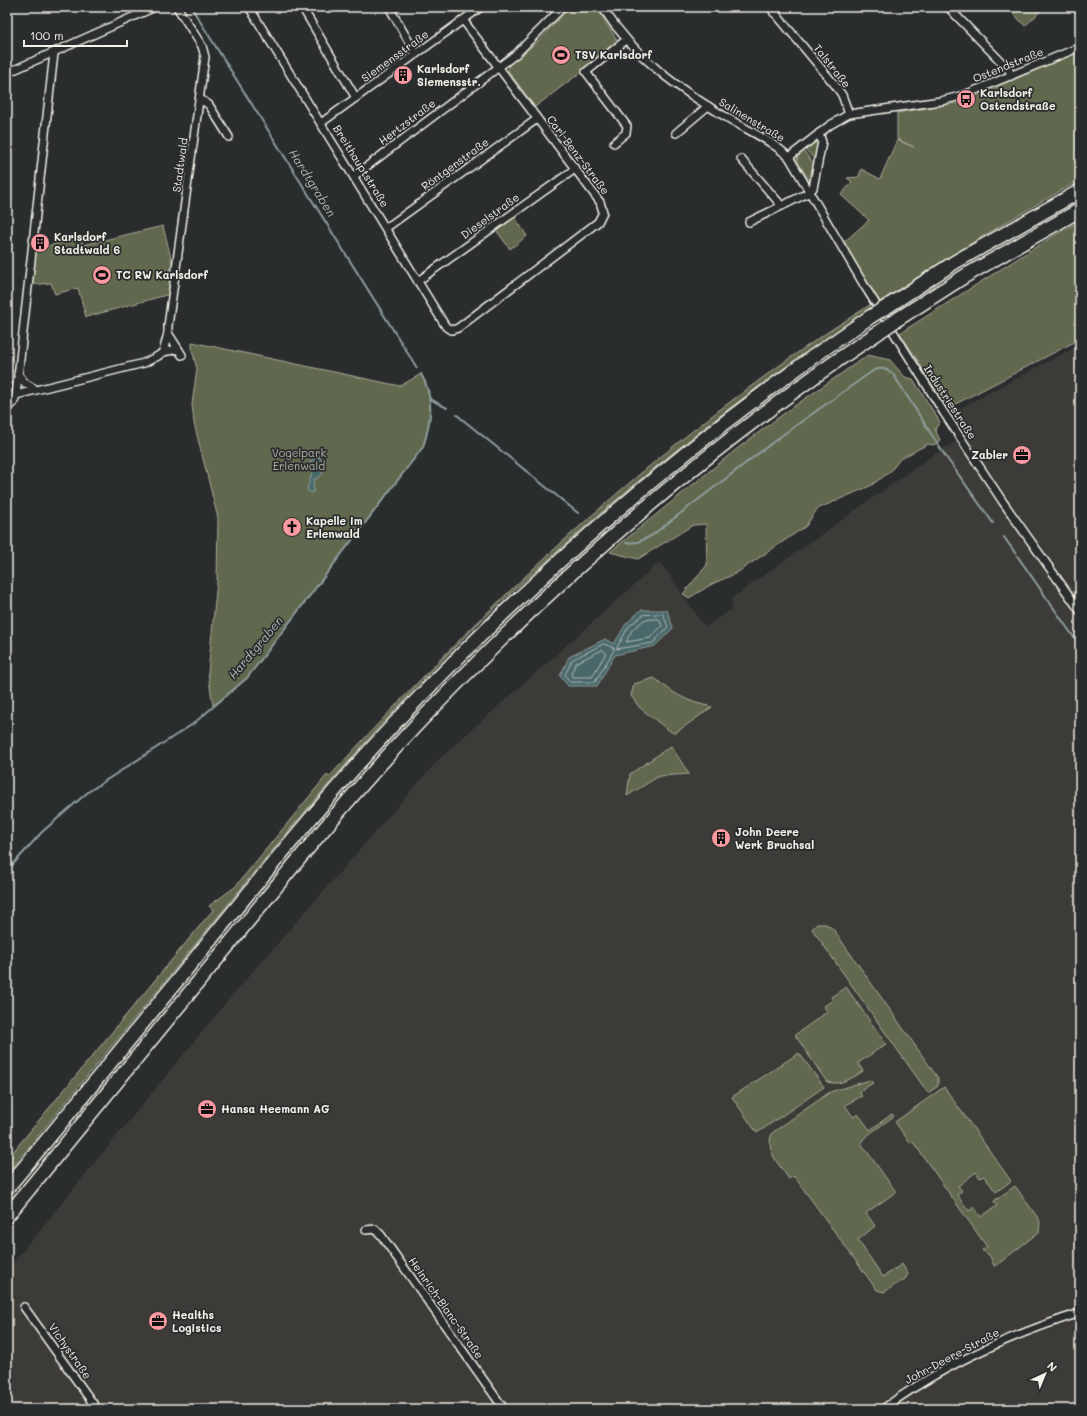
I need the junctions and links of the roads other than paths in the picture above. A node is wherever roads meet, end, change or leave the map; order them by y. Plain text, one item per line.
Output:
1 (155, 7) edge
2 (177, 7) edge
3 (249, 7) edge
4 (302, 7) edge
5 (389, 7) edge
6 (481, 7) edge
7 (563, 7) edge
8 (602, 7) edge
9 (780, 7) edge
10 (948, 7) edge
11 (142, 10) edge
12 (772, 10) edge
13 (463, 20) junction
14 (626, 40) junction
15 (1080, 47) edge
16 (54, 53) junction
17 (416, 54) junction
18 (498, 67) junction
19 (7, 73) edge
20 (1011, 76) junction
21 (200, 98) junction
22 (356, 98) junction
23 (708, 106) junction
24 (849, 114) junction
25 (537, 119) junction
26 (321, 123) junction
27 (676, 133) dead end
28 (820, 133) junction
29 (229, 137) dead end
30 (614, 143) dead end
31 (789, 157) junction
32 (740, 159) dead end
33 (575, 169) junction
34 (354, 176) junction
35 (1080, 191) edge
36 (810, 192) junction
37 (782, 205) junction
38 (1080, 210) edge
39 (749, 222) dead end
40 (386, 228) junction
41 (418, 281) junction
42 (874, 301) joint
43 (458, 328) joint
44 (168, 333) junction
45 (163, 352) junction
46 (18, 374) junction
47 (35, 389) junction
48 (16, 394) junction
49 (7, 408) edge
50 (1080, 611) edge
51 (7, 1188) edge
52 (7, 1216) edge
53 (366, 1230) dead end
54 (24, 1307) dead end
55 (1080, 1313) edge
56 (97, 1409) edge
57 (504, 1409) edge
58 (883, 1409) edge

1 - 11 street
2 - 21 street, Stadtwald
3 - 26 street, Breithauptstraße
4 - 22 street
5 - 17 street
6 - 13 street, Siemensstraße
7 - 18 street, Hertzstraße
8 - 14 street, Salinenstraße
9 - 12 street
10 - 20 street
11 - 16 street
12 - 24 street, Talstraße
13 - 17 street, Siemensstraße
13 - 18 street, Carl-Benz-Straße
14 - 23 street, Salinenstraße
14 - 30 street
15 - 20 street, Ostendstraße
16 - 19 street
16 - 46 street
17 - 22 street, Siemensstraße
18 - 25 street, Carl-Benz-Straße
18 - 34 street, Hertzstraße
20 - 24 street, Ostendstraße
21 - 29 street
21 - 44 street, Stadtwald
22 - 26 street, Siemensstraße
23 - 27 street, Salinenstraße
23 - 31 street, Salinenstraße
24 - 28 street
25 - 33 street, Carl-Benz-Straße
25 - 40 street, Röntgenstraße
26 - 34 street, Breithauptstraße
28 - 31 street
28 - 36 street
31 - 36 street, Salinenstraße
32 - 37 street
33 - 41 street, Dieselstraße
33 - 43 street, Carl-Benz-Straße
34 - 40 street, Breithauptstraße
35 - 51 highway, bridge
36 - 37 street
36 - 42 street, Salinenstraße
37 - 39 street
38 - 52 highway, bridge
40 - 41 street, Breithauptstraße
41 - 43 street, Breithauptstraße
42 - 50 street, Industriestraße
44 - 45 street, Stadtwald
44 - 45 street
45 - 47 street
46 - 47 street
46 - 48 street
47 - 48 street
48 - 49 street
53 - 57 street, Heinrich-Blanc-Straße
54 - 56 street, Vichystraße
55 - 58 street, John-Deere-Straße

